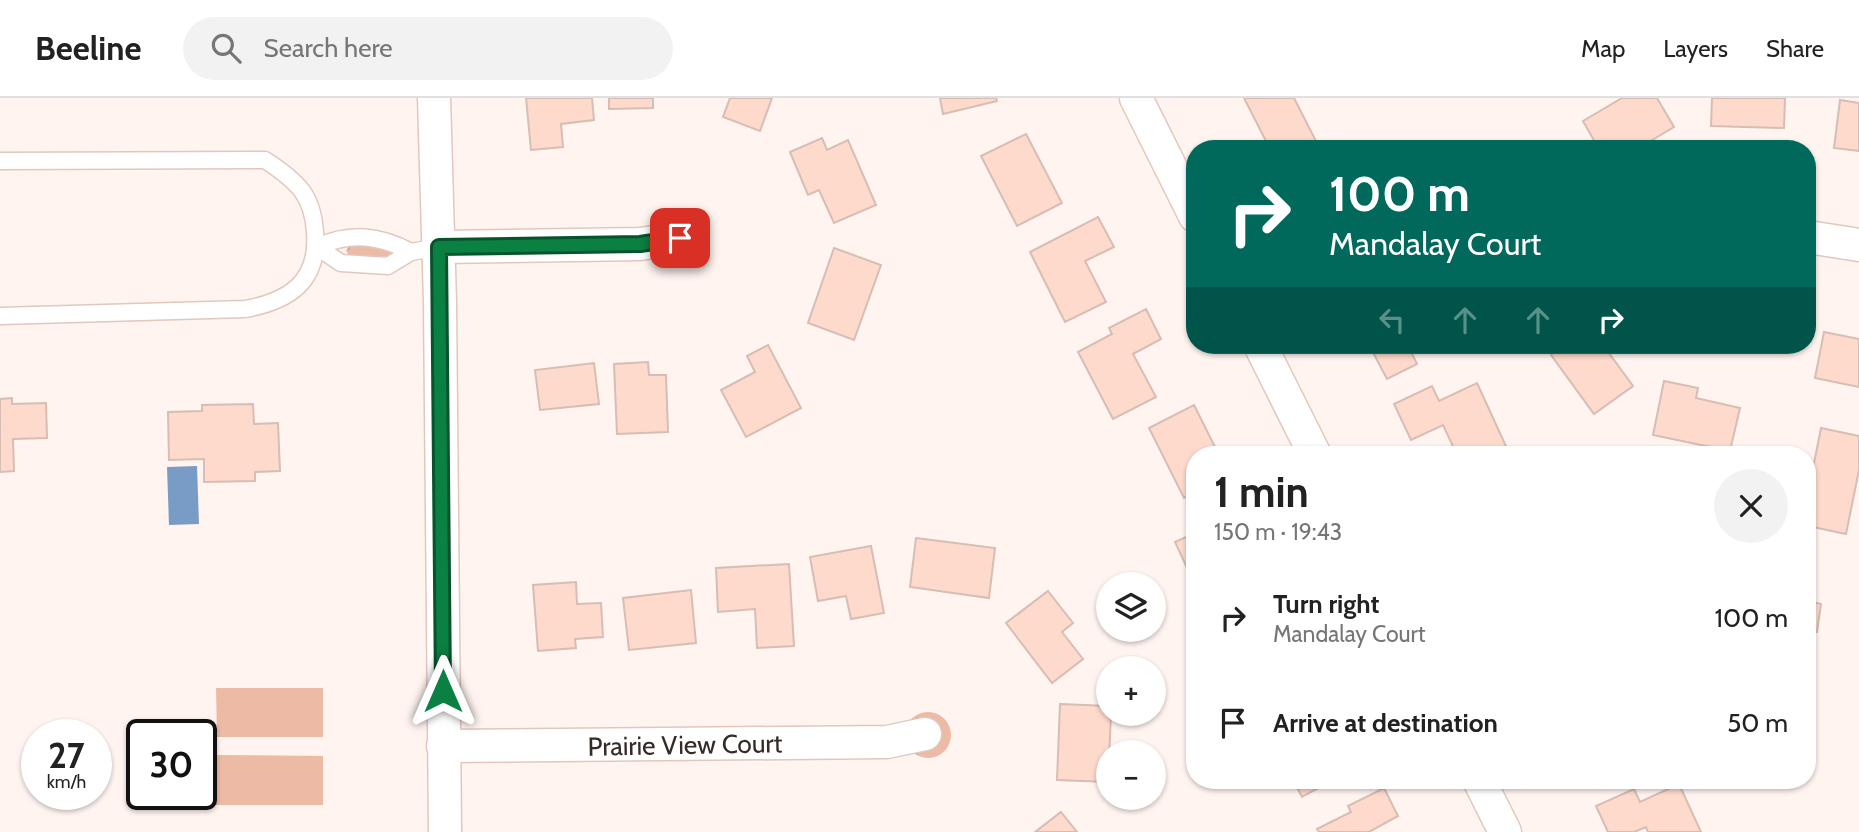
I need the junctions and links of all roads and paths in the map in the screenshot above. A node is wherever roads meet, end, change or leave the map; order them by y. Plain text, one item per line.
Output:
1 (434, 98) edge
2 (1136, 98) edge
3 (0, 161) edge
4 (1186, 198) edge
5 (680, 238) dead end
6 (1816, 238) edge
7 (1859, 245) edge
8 (317, 247) junction
9 (425, 249) junction
10 (0, 316) edge
11 (1264, 354) edge
12 (1310, 446) edge
13 (925, 734) dead end
14 (443, 746) junction
15 (1484, 789) edge
16 (445, 832) edge
17 (1505, 832) edge

1 - 9 street
2 - 4 street
3 - 8 lane
5 - 9 street
6 - 7 street
8 - 9 lane
8 - 9 lane
8 - 10 lane
9 - 14 street
11 - 12 street
13 - 14 street, Prairie View Court
14 - 16 street
15 - 17 street

